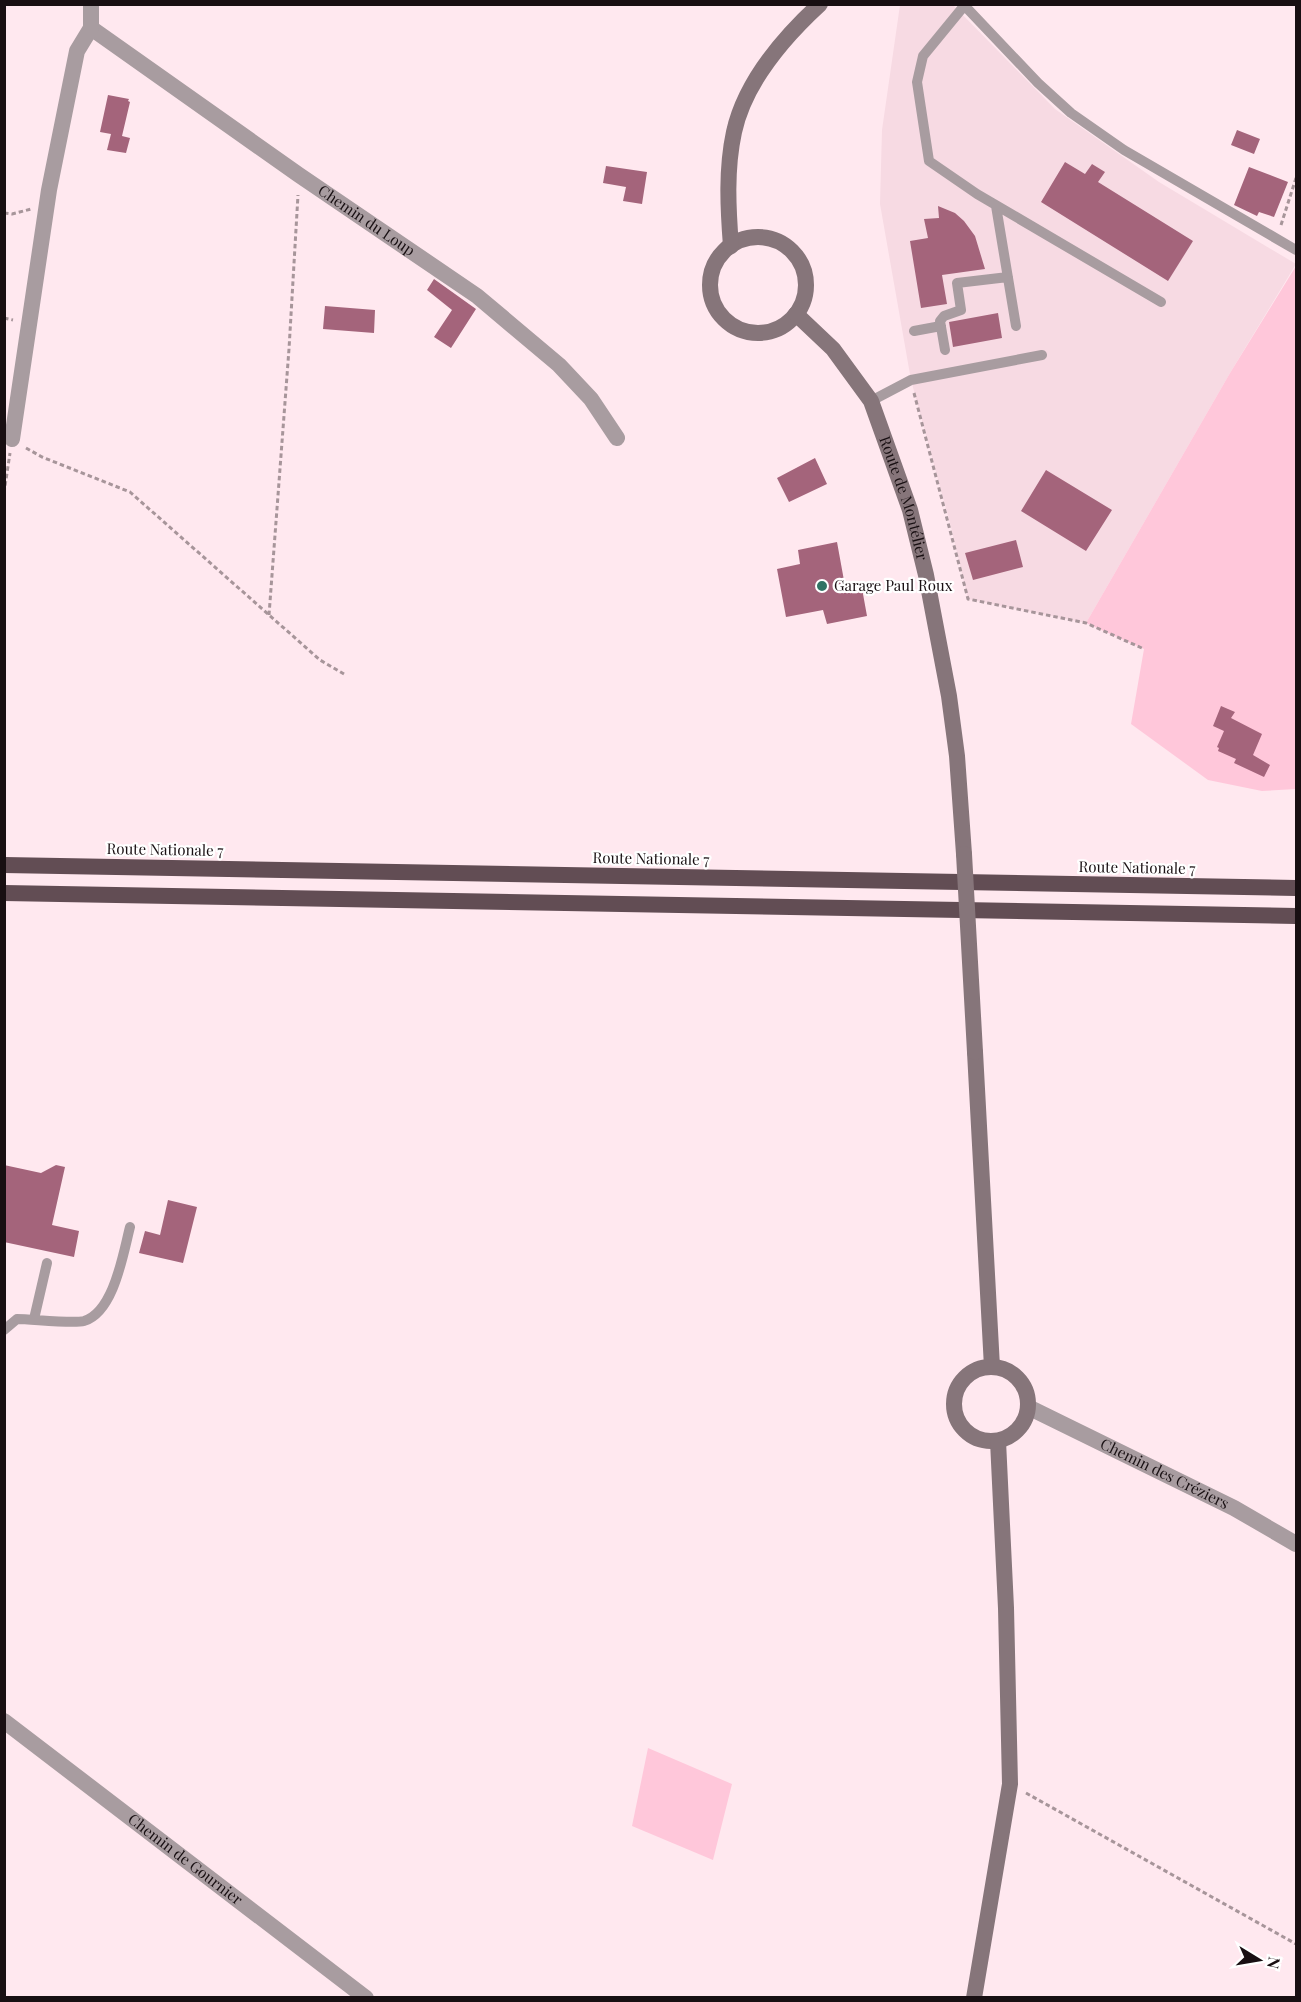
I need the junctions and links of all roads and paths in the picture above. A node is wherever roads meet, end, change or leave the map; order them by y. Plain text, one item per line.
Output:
1 (91, 4) edge
2 (820, 4) edge
3 (963, 5) edge
4 (91, 28) junction
5 (299, 175) junction
6 (1296, 178) edge
7 (47, 205) junction
8 (996, 206) junction
9 (4, 213) edge
10 (1277, 238) junction
11 (730, 246) junction
12 (1296, 250) edge
13 (1008, 277) junction
14 (1161, 302) dead end
15 (796, 314) junction
16 (941, 326) junction
17 (1016, 326) dead end
18 (914, 331) dead end
19 (945, 350) dead end
20 (1042, 355) dead end
21 (911, 380) junction
22 (871, 401) junction
23 (617, 438) dead end
24 (12, 439) junction
25 (4, 493) edge
26 (269, 615) junction
27 (1144, 649) dead end
28 (344, 674) dead end
29 (4, 865) edge
30 (1296, 888) edge
31 (4, 893) edge
32 (1296, 916) edge
33 (130, 1227) dead end
34 (47, 1263) dead end
35 (34, 1319) junction
36 (4, 1330) edge
37 (992, 1367) junction
38 (1028, 1407) junction
39 (998, 1441) junction
40 (1296, 1544) edge
41 (4, 1721) edge
42 (1010, 1784) junction
43 (1296, 1944) edge
44 (366, 1998) edge
45 (974, 1998) edge

1 - 4 street
2 - 11 main road
3 - 8 lane
3 - 10 lane
4 - 5 street, Chemin du Loup
4 - 7 street
5 - 23 street, Chemin du Loup
5 - 26 path
6 - 10 path
7 - 9 path
7 - 24 street
8 - 13 lane
8 - 14 lane
10 - 12 lane
11 - 15 main road
11 - 15 main road
13 - 16 lane
13 - 17 lane
15 - 22 main road, Route de Montélier
16 - 18 lane
16 - 19 lane
20 - 21 lane
21 - 22 lane
21 - 27 path
22 - 37 main road, Route de Montélier, bridge
24 - 25 path
24 - 26 path
26 - 28 path
29 - 30 highway, Route Nationale 7
31 - 32 highway
33 - 35 lane
34 - 35 lane
35 - 36 lane
37 - 38 main road
37 - 39 main road
38 - 39 main road
38 - 40 street, Chemin des Créziers
39 - 42 main road
41 - 44 street, Chemin de Gournier
42 - 43 path
42 - 45 main road

